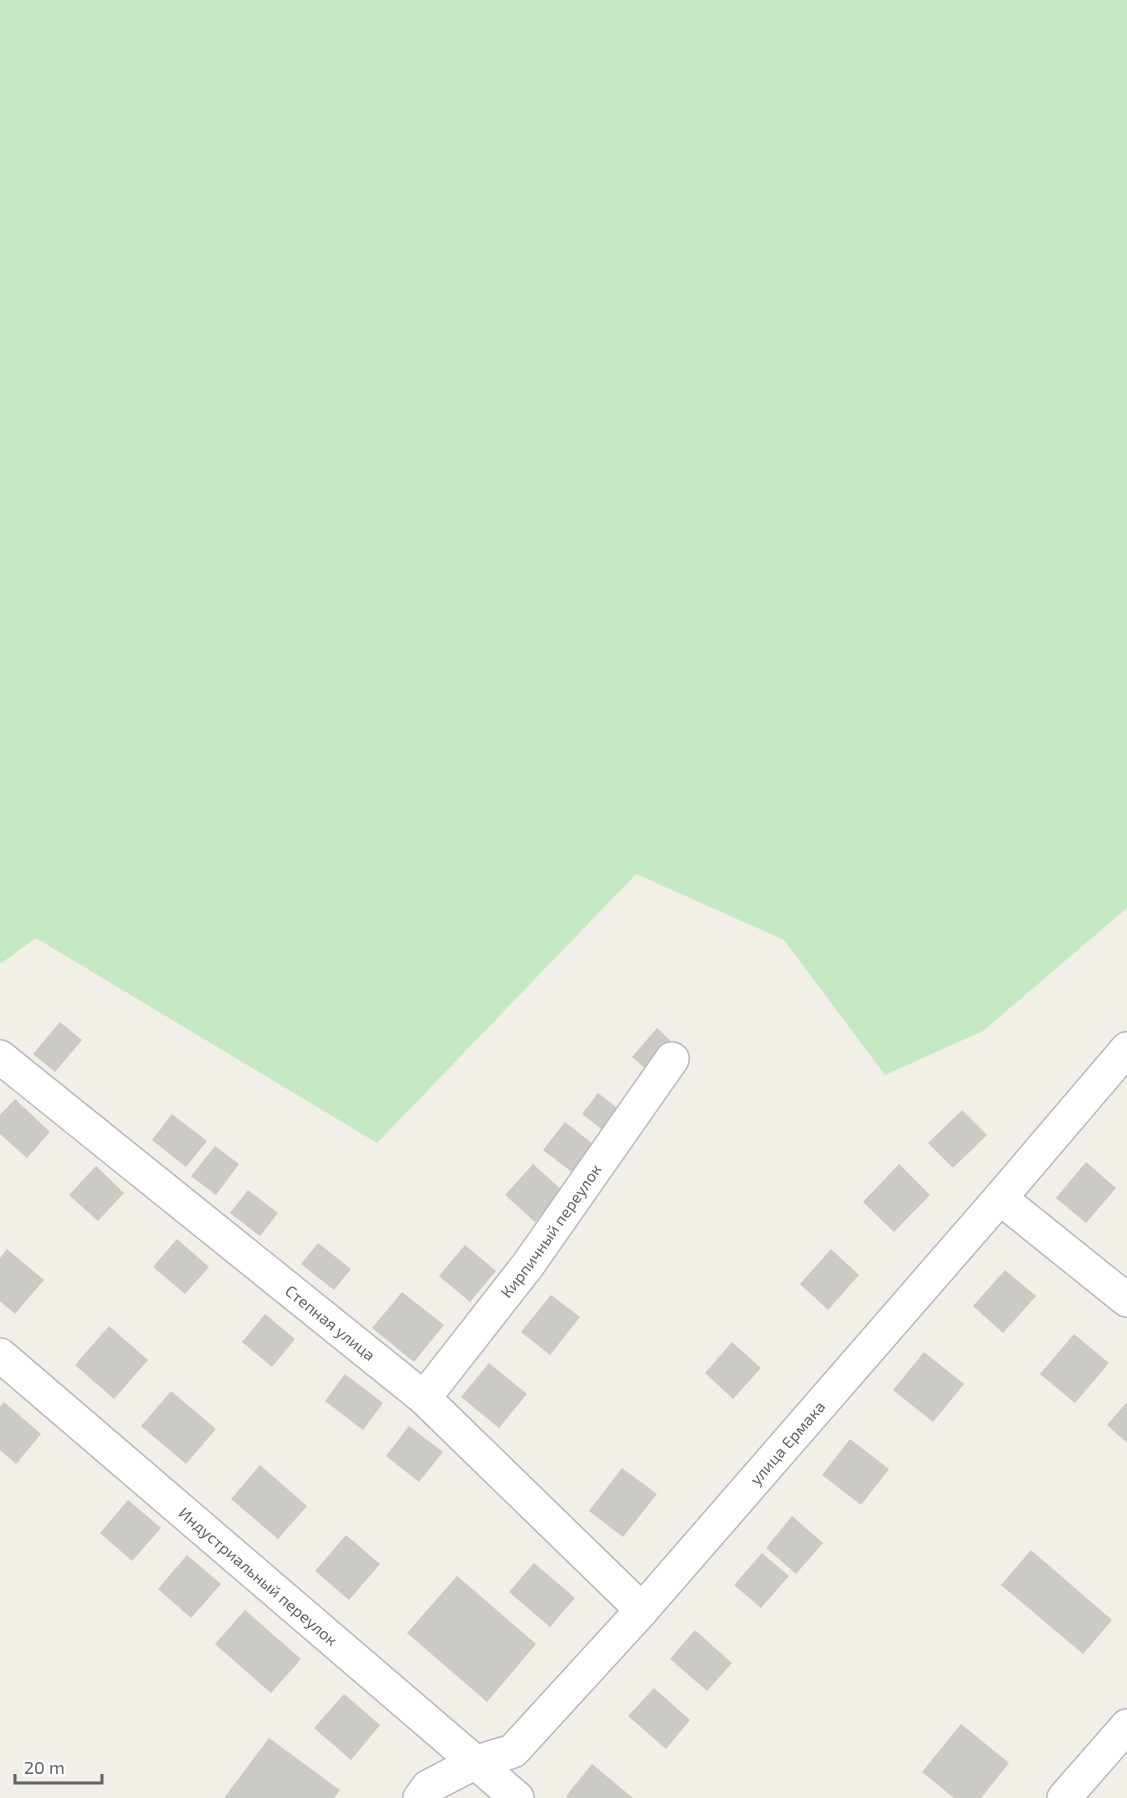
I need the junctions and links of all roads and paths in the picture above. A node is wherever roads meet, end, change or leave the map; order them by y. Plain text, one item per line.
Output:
1 (1127, 1049) edge
2 (0, 1057) edge
3 (672, 1059) dead end
4 (1000, 1198) junction
5 (1127, 1300) edge
6 (0, 1355) edge
7 (424, 1398) junction
8 (642, 1610) junction
9 (1127, 1726) edge
10 (474, 1763) junction
11 (420, 1798) edge
12 (516, 1798) edge
13 (1064, 1798) edge

1 - 4 street, улица Ермака
2 - 7 street, Степная улица
3 - 7 street, Кирпичный переулок
4 - 5 street
4 - 8 street, улица Ермака
6 - 10 street, Индустриальный переулок
7 - 8 street, Степная улица
8 - 10 street, улица Ермака
9 - 13 street
10 - 11 street, улица Ермака
10 - 12 street, Индустриальный переулок

